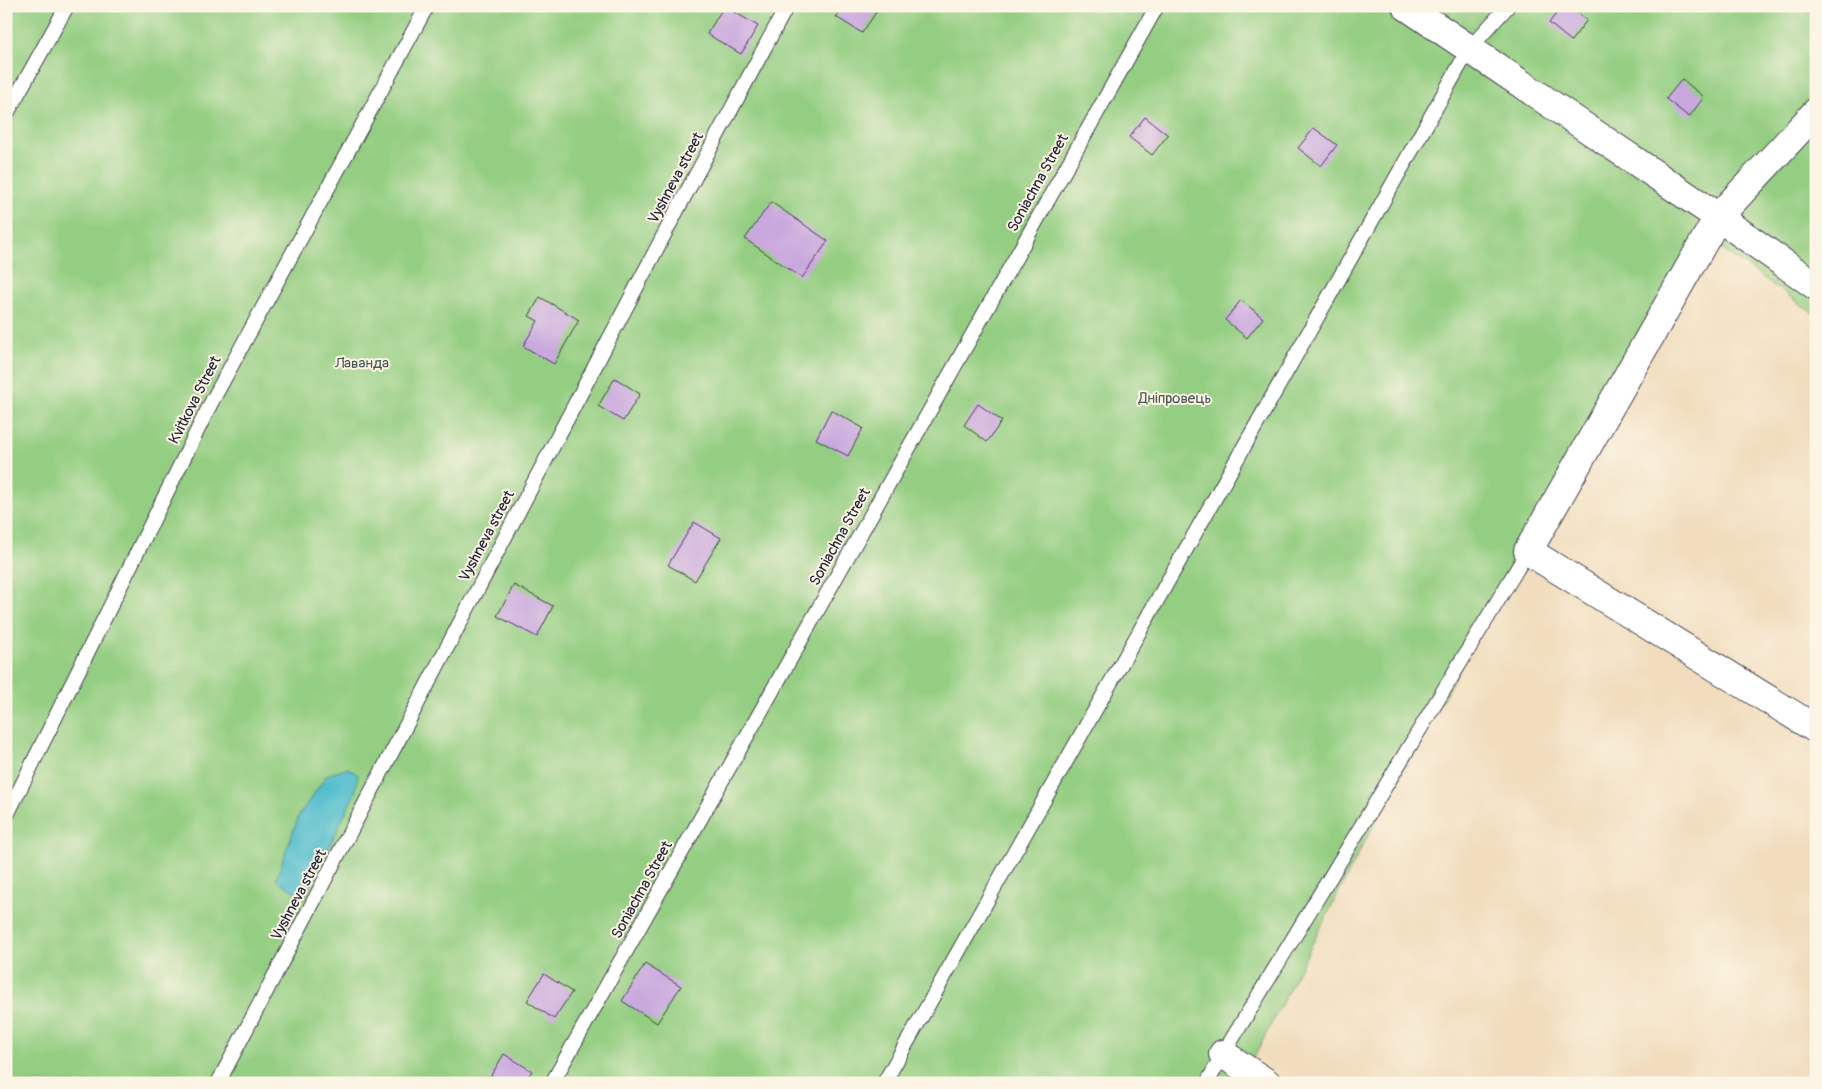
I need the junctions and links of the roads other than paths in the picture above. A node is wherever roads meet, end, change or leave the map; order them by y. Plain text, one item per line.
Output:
1 (67, 6) edge
2 (427, 6) edge
3 (787, 6) edge
4 (1157, 6) edge
5 (1406, 6) edge
6 (1508, 6) edge
7 (1469, 49) junction
8 (1816, 112) edge
9 (6, 115) edge
10 (1718, 218) junction
11 (1816, 286) edge
12 (1528, 552) junction
13 (1816, 729) edge
14 (6, 817) edge
15 (1223, 1054) junction
16 (218, 1083) edge
17 (552, 1083) edge
18 (884, 1083) edge
19 (1207, 1083) edge
20 (1266, 1083) edge

1 - 9 lane
2 - 14 lane, Kvitkova Street
3 - 16 lane, Vyshneva street
4 - 17 lane, Soniachna Street
5 - 7 street
6 - 7 lane
7 - 10 street
7 - 18 lane
8 - 10 street
10 - 11 street
10 - 12 street
12 - 13 street
12 - 15 lane
15 - 19 lane
15 - 20 street

